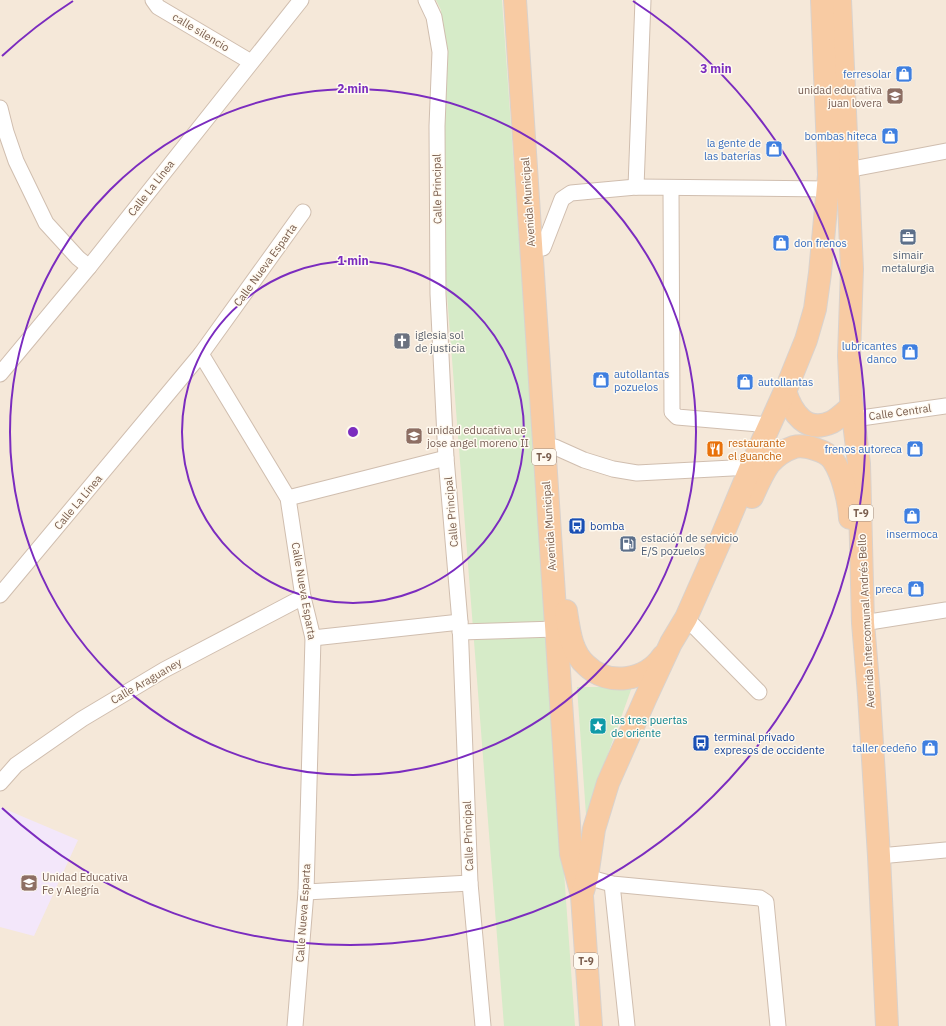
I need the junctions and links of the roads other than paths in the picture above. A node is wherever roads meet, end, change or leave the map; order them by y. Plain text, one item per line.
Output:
1 (153, 0) edge
2 (301, 0) edge
3 (426, 0) edge
4 (643, 0) edge
5 (822, 0) edge
6 (840, 0) edge
7 (520, 8) edge
8 (251, 62) junction
9 (0, 108) edge
10 (3, 135) edge
11 (946, 151) edge
12 (847, 170) junction
13 (636, 187) junction
14 (671, 188) junction
15 (828, 189) junction
16 (303, 212) dead end
17 (543, 248) junction
18 (89, 267) junction
19 (201, 354) junction
20 (0, 374) edge
21 (785, 391) junction
22 (946, 406) edge
23 (853, 413) junction
24 (770, 425) junction
25 (555, 447) junction
26 (446, 458) junction
27 (751, 467) junction
28 (288, 498) junction
29 (720, 541) junction
30 (0, 595) edge
31 (304, 597) junction
32 (946, 610) edge
33 (686, 618) junction
34 (863, 622) junction
35 (460, 627) junction
36 (556, 629) junction
37 (313, 638) junction
38 (671, 643) junction
39 (759, 692) dead end
40 (0, 783) edge
41 (946, 850) edge
42 (879, 856) junction
43 (470, 883) junction
44 (612, 884) junction
45 (584, 886) junction
46 (306, 892) junction
47 (295, 1026) edge
48 (483, 1026) edge
49 (590, 1026) edge
50 (627, 1026) edge
51 (778, 1026) edge
52 (887, 1026) edge

1 - 8 street, calle silencio
2 - 8 street, Calle La Línea
3 - 26 street, Calle Principal
4 - 13 street
5 - 15 highway, T-9
6 - 12 highway, Avenida Intercomunal Andrés Bello / T-9
7 - 17 highway, Avenida Municipal / T-9
7 - 36 highway, Avenida Municipal / T-9
8 - 18 street, Calle La Línea
9 - 10 street
10 - 18 street
11 - 12 street
12 - 23 highway, Avenida Intercomunal Andrés Bello / T-9
13 - 14 street
13 - 17 street
14 - 15 street
14 - 24 street
15 - 21 highway, T-9
16 - 19 street, Calle Nueva Esparta
17 - 25 highway, Avenida Municipal / T-9
18 - 20 street, Calle La Línea
19 - 28 street, Calle Nueva Esparta
19 - 30 street, Calle La Línea
21 - 23 highway
21 - 24 highway, T-9
22 - 23 street, Calle Central
23 - 34 highway, Avenida Intercomunal Andrés Bello / T-9
24 - 27 highway, T-9
25 - 27 street
25 - 38 highway, Avenida Municipal / T-9
26 - 28 street
26 - 35 street, Calle Principal
27 - 29 highway, T-9
28 - 31 street, Calle Nueva Esparta
29 - 33 highway, T-9
29 - 34 highway, T-9
31 - 37 street, Calle Nueva Esparta
31 - 40 street, Calle Araguaney
32 - 34 street
33 - 38 highway, T-9
33 - 39 street
34 - 42 highway, Avenida Intercomunal Andrés Bello / T-9
35 - 36 street
35 - 37 street
35 - 43 street, Calle Principal
36 - 45 highway, Avenida Municipal / T-9
37 - 46 street, Calle Nueva Esparta
38 - 45 highway, T-9
41 - 42 street
42 - 52 highway, Avenida Intercomunal Andrés Bello / T-9
43 - 46 street
43 - 48 street, Calle Principal
44 - 45 street
44 - 50 street
44 - 51 street
45 - 49 highway, Avenida Municipal / T-9
46 - 47 street, Calle Nueva Esparta

